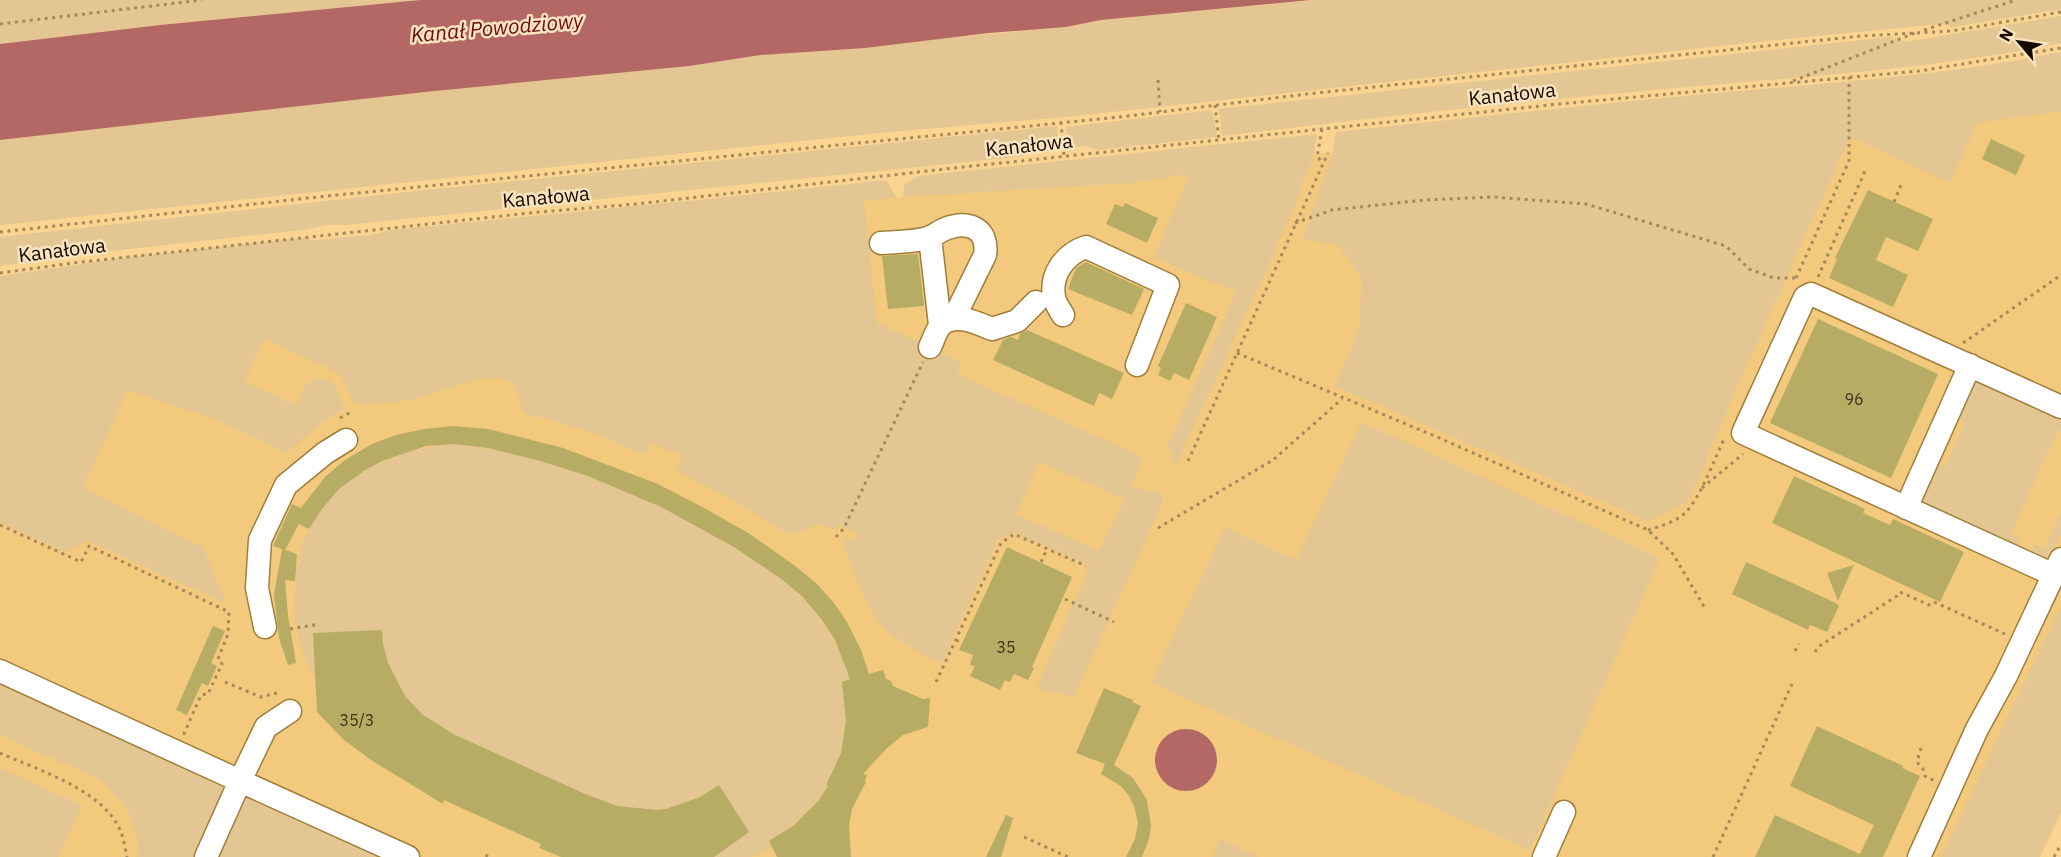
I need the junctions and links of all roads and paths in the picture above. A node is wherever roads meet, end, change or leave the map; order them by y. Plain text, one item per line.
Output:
1 (202, 0) edge
2 (2016, 0) edge
3 (2061, 12) edge
4 (0, 24) edge
5 (1920, 31) junction
6 (2061, 48) edge
7 (1849, 78) junction
8 (1158, 80) dead end
9 (1788, 83) junction
10 (1215, 105) junction
11 (1161, 112) junction
12 (1061, 122) junction
13 (1322, 129) junction
14 (1219, 140) junction
15 (1328, 153) dead end
16 (1064, 156) junction
17 (1849, 160) dead end
18 (1323, 162) junction
19 (1866, 169) dead end
20 (1901, 185) dead end
21 (1894, 202) dead end
22 (1295, 223) junction
23 (0, 232) edge
24 (930, 237) junction
25 (881, 243) dead end
26 (0, 273) edge
27 (2061, 275) edge
28 (1804, 286) junction
29 (1036, 302) dead end
30 (1063, 315) dead end
31 (947, 322) junction
32 (930, 347) joint
33 (1237, 353) junction
34 (1946, 354) junction
35 (1137, 365) dead end
36 (1970, 365) junction
37 (1342, 399) junction
38 (2061, 407) edge
39 (353, 411) dead end
40 (340, 418) dead end
41 (1756, 439) junction
42 (346, 440) dead end
43 (1188, 461) dead end
44 (1700, 490) dead end
45 (1906, 508) junction
46 (0, 525) edge
47 (1158, 528) dead end
48 (836, 537) dead end
49 (1047, 549) junction
50 (1041, 562) dead end
51 (990, 566) junction
52 (1086, 566) dead end
53 (2057, 567) edge
54 (995, 568) dead end
55 (1065, 599) dead end
56 (1706, 610) dead end
57 (1114, 622) dead end
58 (319, 624) dead end
59 (265, 627) dead end
60 (290, 629) dead end
61 (956, 640) junction
62 (2022, 642) junction
63 (962, 643) dead end
64 (1799, 644) dead end
65 (1795, 651) dead end
66 (1815, 652) dead end
67 (0, 671) edge
68 (225, 682) dead end
69 (936, 682) dead end
70 (1792, 684) dead end
71 (285, 702) joint
72 (1921, 748) dead end
73 (176, 752) junction
74 (0, 753) edge
75 (240, 781) junction
76 (1935, 781) dead end
77 (1564, 812) dead end
78 (1024, 837) dead end
79 (2061, 844) edge
80 (489, 852) dead end
81 (127, 857) edge
82 (206, 857) edge
83 (408, 857) edge
84 (486, 857) edge
85 (1068, 857) edge
86 (1544, 857) edge
87 (1713, 857) edge
88 (1919, 857) edge
89 (2055, 857) edge

1 - 4 path
2 - 5 path
3 - 5 path
5 - 9 path
5 - 10 path
6 - 7 path, Kanałowa
7 - 9 path, Kanałowa
7 - 17 path
8 - 11 path
9 - 13 path, Kanałowa
10 - 11 path
10 - 14 path
11 - 12 path
12 - 16 path
12 - 23 path
13 - 14 path, Kanałowa
13 - 18 path
14 - 16 path, Kanałowa
15 - 18 path
16 - 26 path, Kanałowa
18 - 22 path
19 - 28 path
20 - 21 path
22 - 28 path
22 - 33 path
24 - 25 lane
24 - 31 lane
24 - 31 lane
27 - 34 path
28 - 34 lane
28 - 41 lane
29 - 31 lane
30 - 35 lane
31 - 32 lane
32 - 48 path
33 - 37 path
33 - 43 path
34 - 36 lane
36 - 38 lane
36 - 45 lane
37 - 47 path
37 - 56 path
39 - 40 path
41 - 44 path
41 - 45 lane
42 - 59 lane
45 - 53 lane
46 - 73 path
49 - 50 path
49 - 51 path
49 - 52 path
51 - 54 path
51 - 61 path
53 - 62 lane
55 - 57 path
58 - 60 path
61 - 63 path
61 - 69 path
62 - 66 path
62 - 88 lane
64 - 65 path
67 - 73 lane
68 - 71 path
70 - 87 path
71 - 75 lane
72 - 76 path
73 - 75 lane
74 - 81 path
75 - 82 lane
75 - 83 lane
77 - 86 lane
78 - 85 path
79 - 89 path
80 - 84 path

